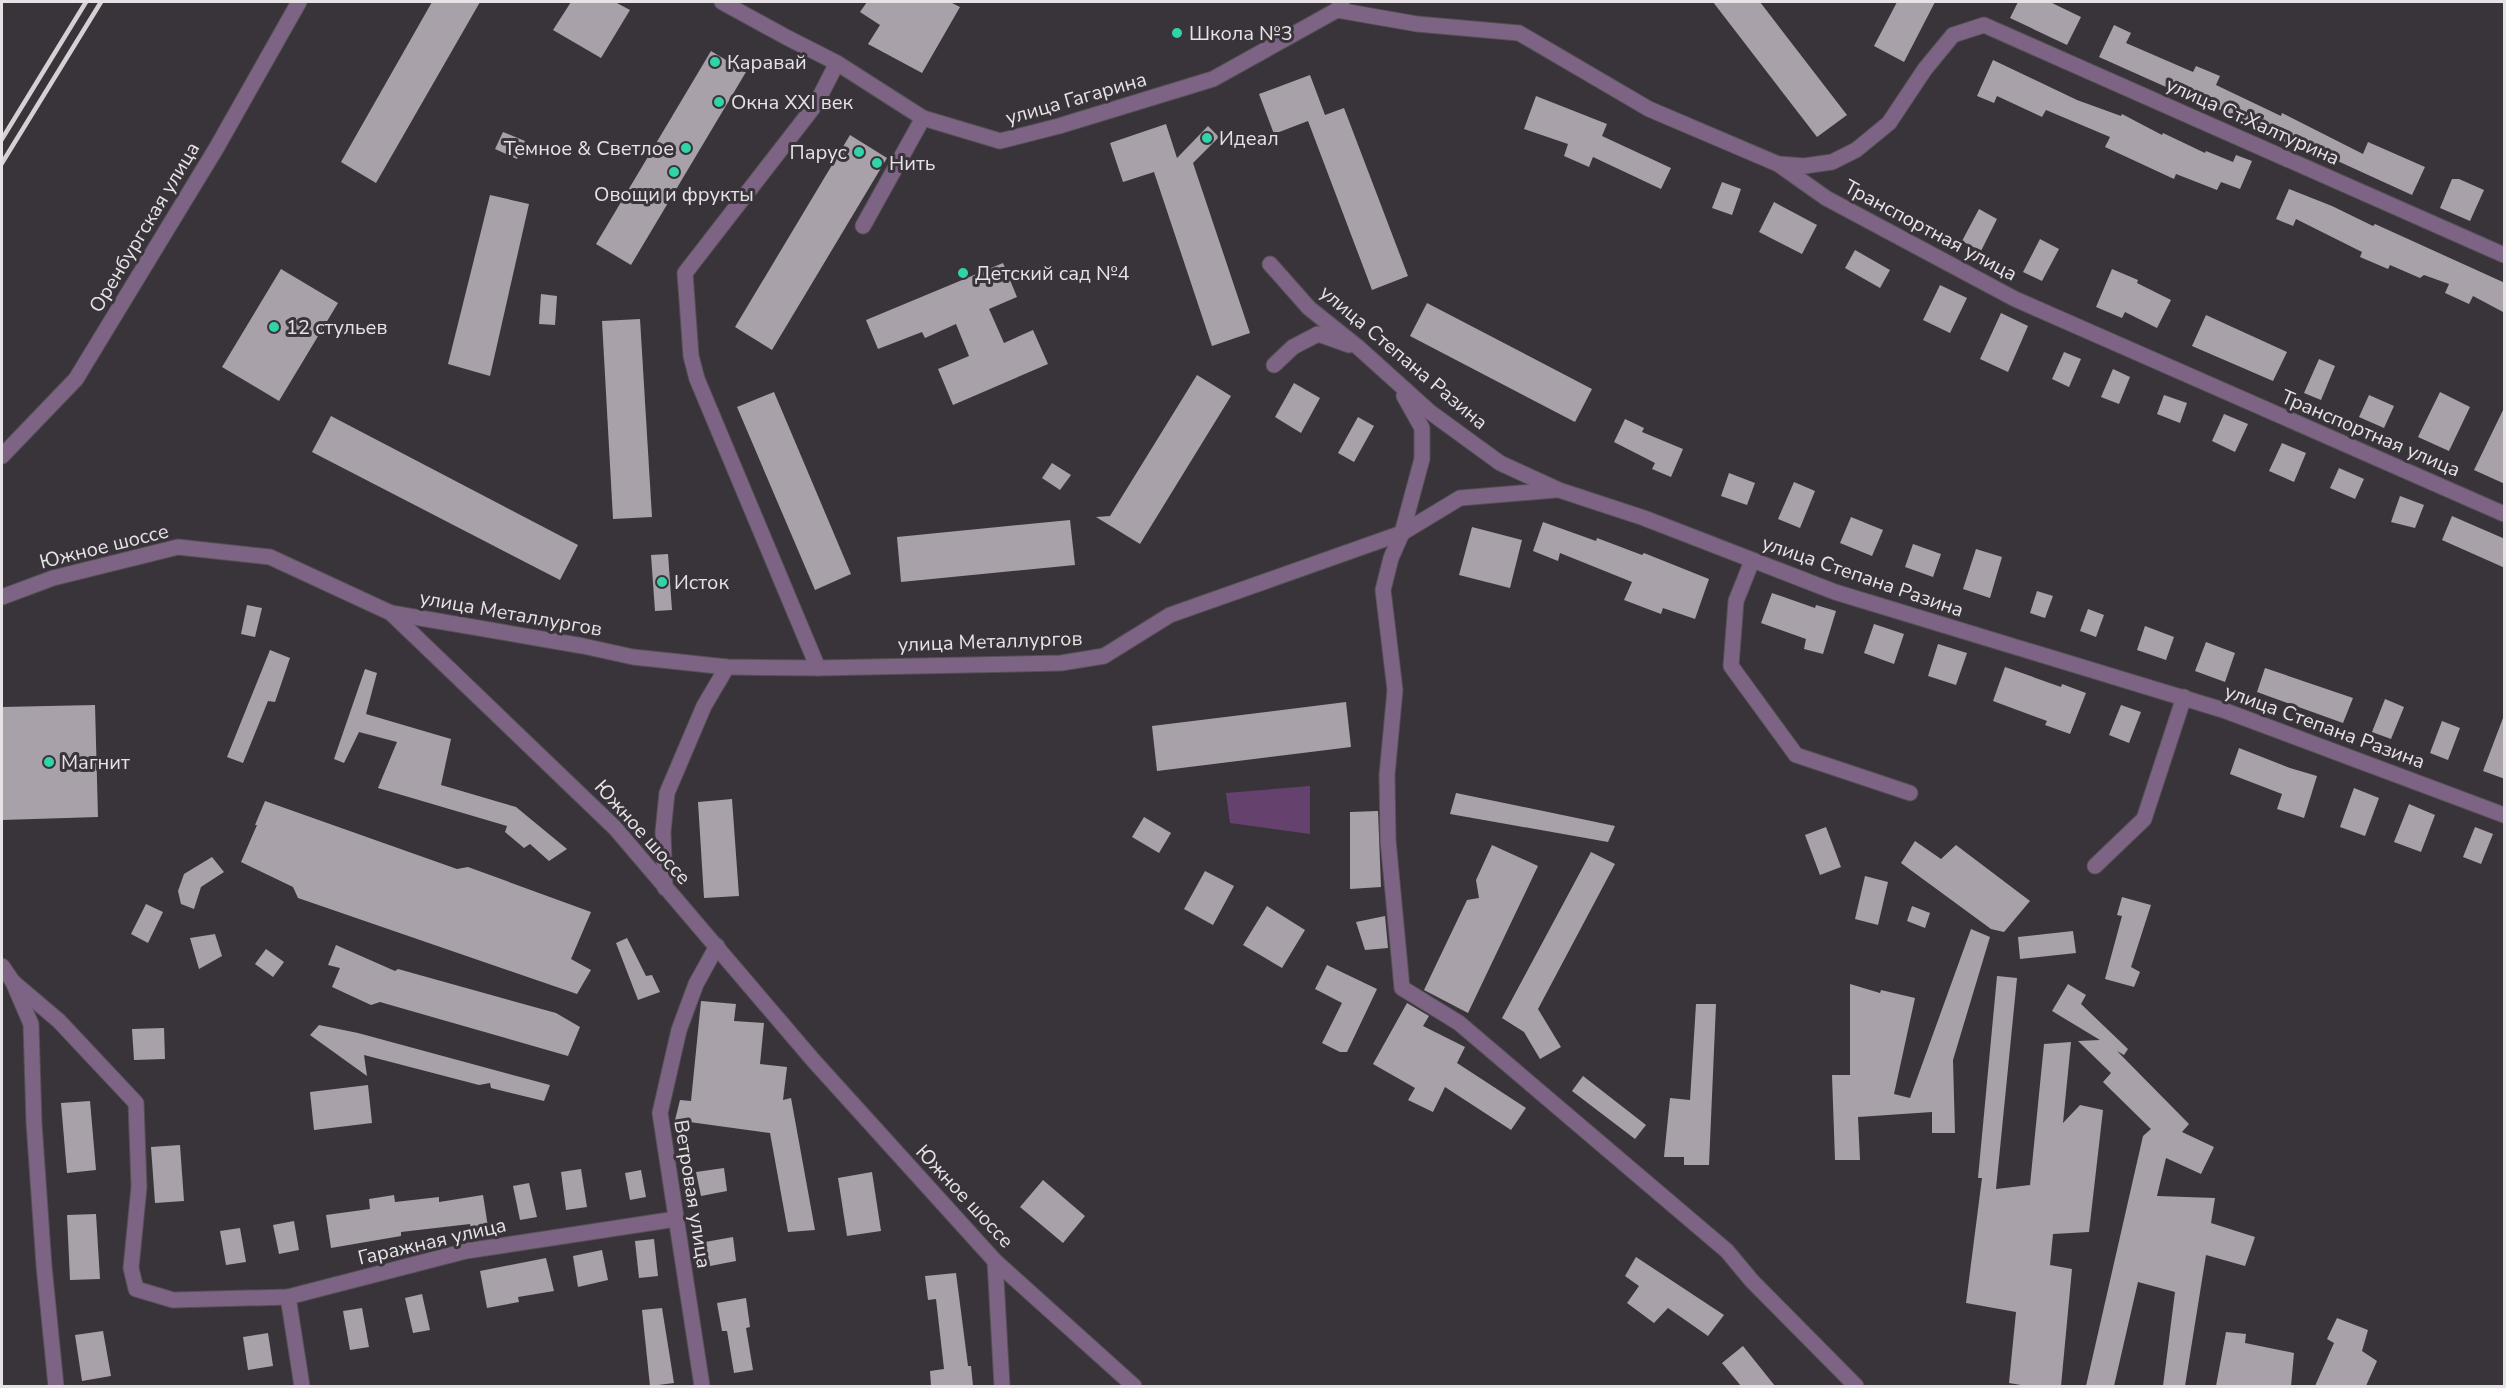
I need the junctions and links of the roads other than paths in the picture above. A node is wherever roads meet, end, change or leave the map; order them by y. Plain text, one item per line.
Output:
1 (299, 2) edge
2 (722, 2) edge
3 (1340, 6) edge
4 (837, 63) junction
5 (923, 118) junction
6 (1778, 164) junction
7 (863, 226) dead end
8 (2505, 255) edge
9 (1270, 264) dead end
10 (1359, 348) junction
11 (1274, 364) dead end
12 (1397, 383) junction
13 (2, 456) edge
14 (1559, 490) junction
15 (2505, 514) edge
16 (1402, 533) junction
17 (1752, 561) junction
18 (2, 597) edge
19 (391, 613) junction
20 (727, 667) junction
21 (818, 668) junction
22 (2184, 698) junction
23 (1910, 793) dead end
24 (2505, 815) edge
25 (2094, 866) dead end
26 (664, 888) junction
27 (717, 946) junction
28 (2, 966) edge
29 (13, 982) junction
30 (676, 1219) junction
31 (995, 1261) junction
32 (288, 1297) junction
33 (56, 1386) edge
34 (302, 1386) edge
35 (702, 1386) edge
36 (1002, 1386) edge
37 (1134, 1386) edge
38 (1856, 1386) edge

1 - 13 street, Оренбургская улица
2 - 4 street, улица Гагарина
3 - 5 street, улица Гагарина
3 - 6 street, Транспортная улица
4 - 5 street, улица Гагарина
4 - 21 street
5 - 7 street
6 - 8 street, улица Ст.Халтурина
6 - 15 street, Транспортная улица
9 - 10 street, улица Степана Разина
10 - 11 street
10 - 12 street, улица Степана Разина
12 - 14 street, улица Степана Разина
12 - 16 street
14 - 16 street, улица Металлургов
14 - 17 street, улица Степана Разина
16 - 21 street, улица Металлургов
16 - 38 street
17 - 22 street, улица Степана Разина
17 - 23 street
18 - 19 street, Южное шоссе
19 - 20 street, улица Металлургов
19 - 26 street, Южное шоссе
20 - 21 street, улица Металлургов
20 - 26 street
22 - 24 street, улица Степана Разина
22 - 25 street
26 - 27 street, Южное шоссе
27 - 30 street, Ветровая улица
27 - 31 street, Южное шоссе
28 - 29 street
29 - 32 street, Гаражная улица
29 - 33 street
30 - 32 street, Гаражная улица
30 - 35 street, Ветровая улица
31 - 36 street
31 - 37 street, Южное шоссе
32 - 34 street

